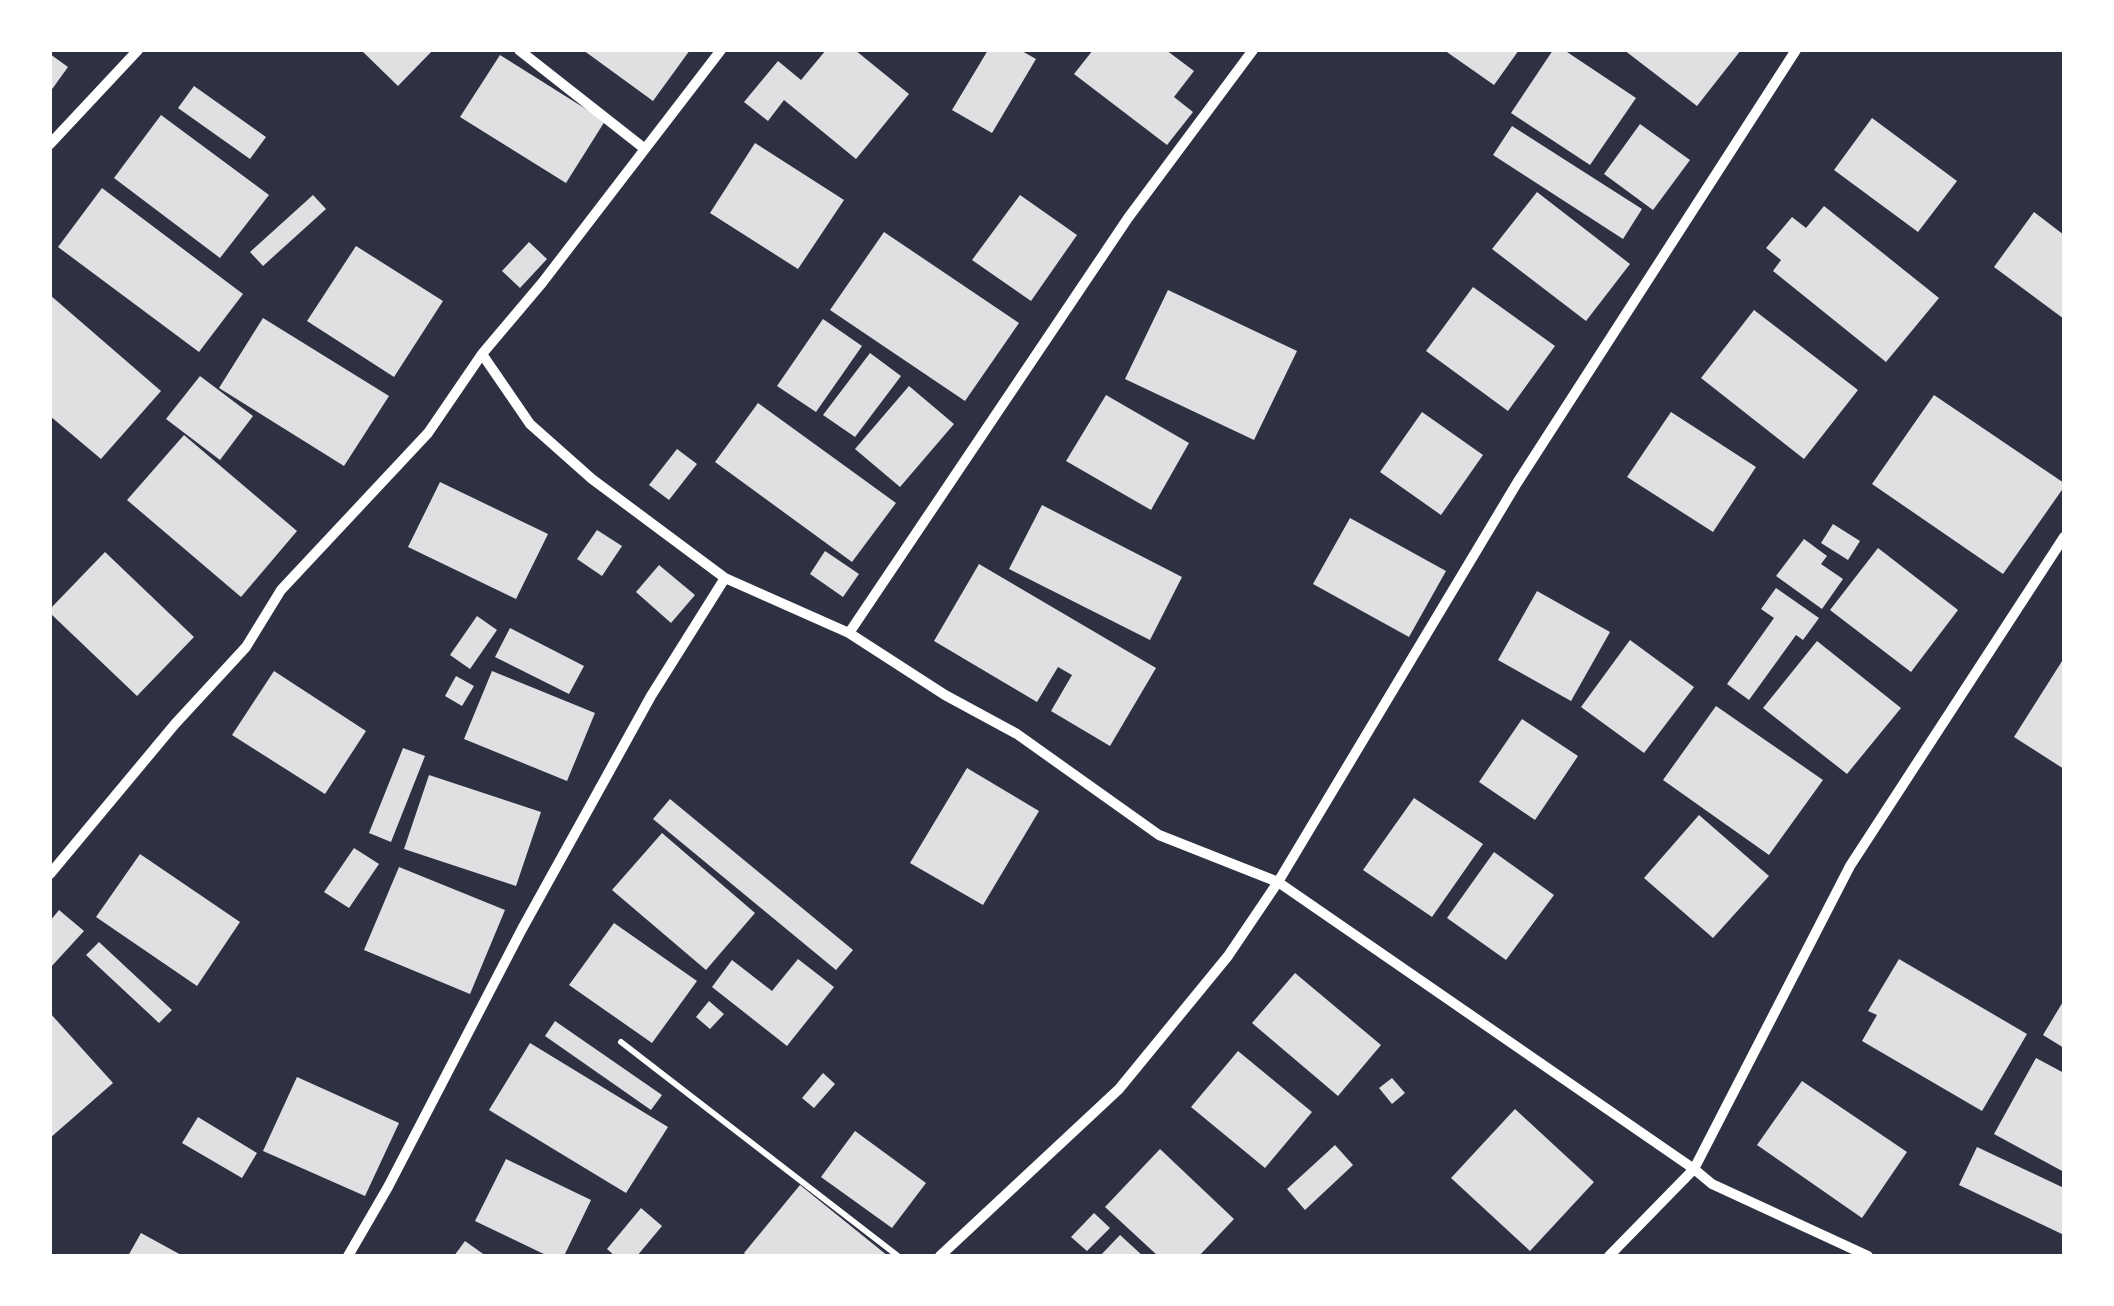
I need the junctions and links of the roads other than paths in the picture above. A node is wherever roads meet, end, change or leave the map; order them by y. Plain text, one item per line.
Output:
1 (138, 50) edge
2 (520, 50) edge
3 (721, 50) edge
4 (1252, 50) edge
5 (1796, 50) edge
6 (50, 144) edge
7 (645, 149) junction
8 (482, 354) junction
9 (2064, 537) edge
10 (725, 578) junction
11 (850, 633) junction
12 (50, 874) edge
13 (1278, 882) junction
14 (1694, 1169) junction
15 (348, 1256) edge
16 (940, 1256) edge
17 (1608, 1256) edge
18 (1868, 1256) edge

1 - 6 street
2 - 7 street
3 - 7 street
4 - 11 street
5 - 13 street
7 - 8 street
8 - 10 street
8 - 12 street
9 - 14 street
10 - 11 street
10 - 15 street
11 - 13 street
13 - 14 street
13 - 16 street
14 - 17 street
14 - 18 street

